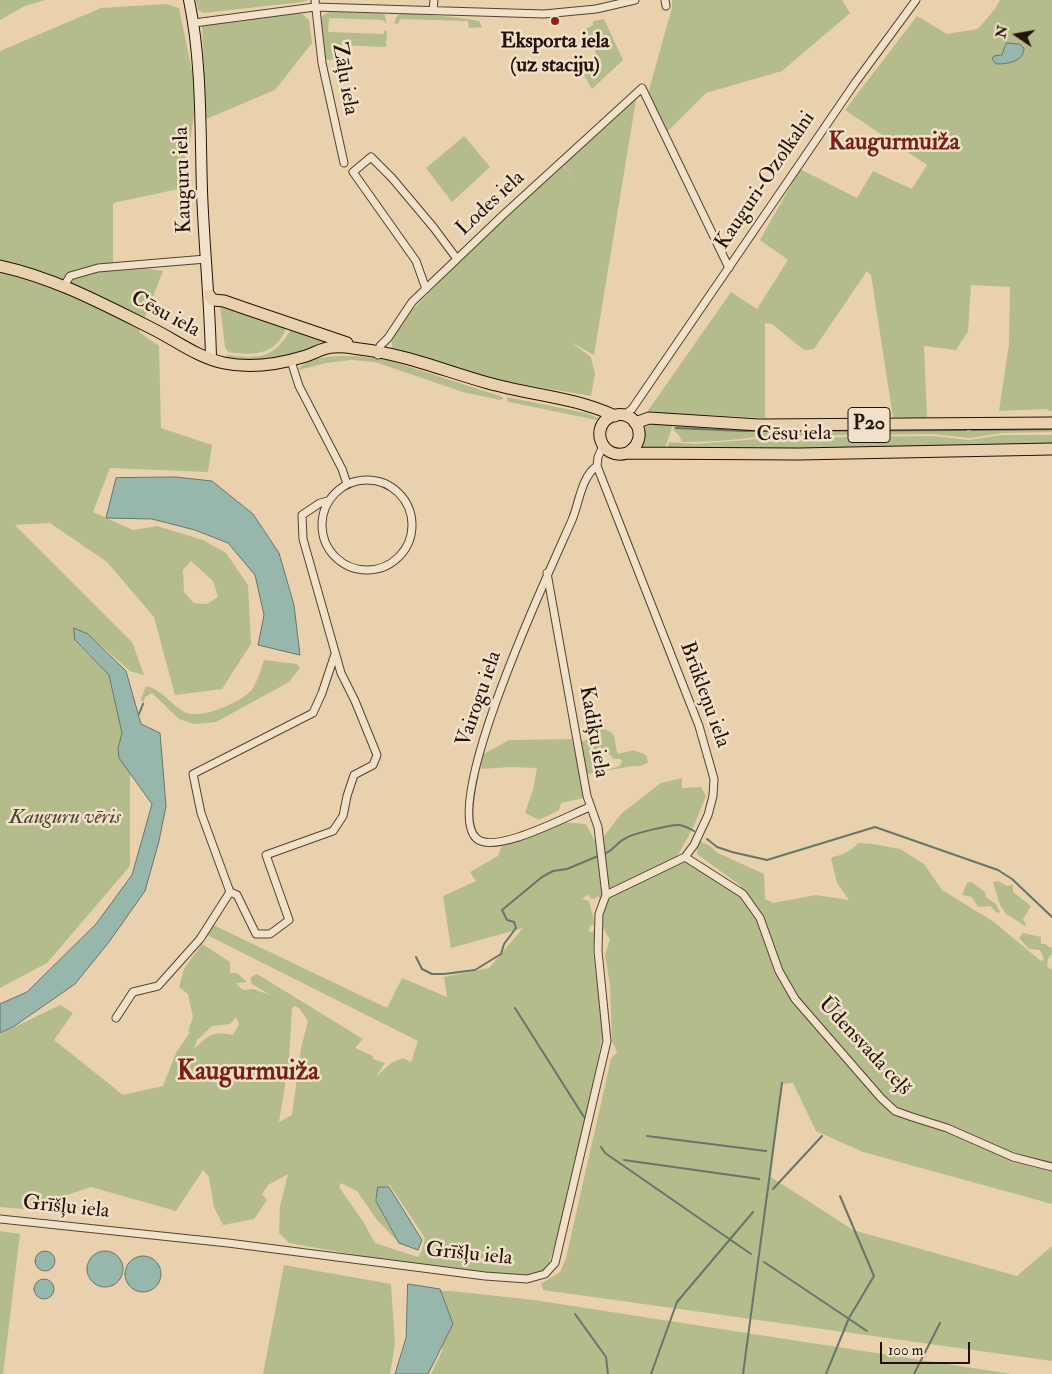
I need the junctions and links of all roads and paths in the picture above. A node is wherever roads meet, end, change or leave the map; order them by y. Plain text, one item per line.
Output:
1 (189, 0) edge
2 (434, 0) edge
3 (635, 0) edge
4 (916, 0) edge
5 (315, 3) edge
6 (434, 10) junction
7 (194, 23) junction
8 (344, 163) dead end
9 (206, 259) junction
10 (457, 259) junction
11 (0, 266) edge
12 (729, 268) junction
13 (64, 286) junction
14 (426, 289) junction
15 (210, 295) junction
16 (365, 350) junction
17 (316, 353) junction
18 (378, 354) junction
19 (211, 359) junction
20 (292, 361) junction
21 (622, 419) junction
22 (1052, 423) edge
23 (606, 449) junction
24 (1052, 449) edge
25 (627, 454) junction
26 (597, 465) junction
27 (347, 484) junction
28 (328, 501) junction
29 (547, 573) junction
30 (336, 653) junction
31 (590, 806) junction
32 (685, 857) junction
33 (230, 892) junction
34 (606, 895) junction
35 (116, 1018) dead end
36 (1052, 1167) edge
37 (0, 1219) edge

1 - 7 main road, Kauguru iela
2 - 6 street
3 - 6 street
4 - 12 street, Kauguri-Ozolkalni
5 - 6 street
5 - 7 street
5 - 8 street, Zāļu iela
7 - 9 main road, Kauguru iela
9 - 13 street
9 - 15 main road, Kauguru iela
10 - 12 street, Lodes iela
10 - 14 street, Lodes iela
10 - 14 street
11 - 13 main road, Cēsu iela
12 - 21 street, Kauguri-Ozolkalni
13 - 19 main road, Cēsu iela
14 - 18 street, Lodes iela
15 - 16 main road
15 - 19 main road, Kauguru iela
16 - 17 main road, Cēsu iela
16 - 18 main road, Cēsu iela
17 - 18 main road, Cēsu iela
17 - 20 main road, Cēsu iela
18 - 21 main road, Cēsu iela
19 - 20 main road, Cēsu iela
20 - 27 street
21 - 22 main road, Cēsu iela / P20
21 - 23 main road
21 - 25 main road
23 - 25 main road, Cēsu iela
23 - 26 street
24 - 25 main road, Cēsu iela / P20
26 - 29 street, Vairogu iela
26 - 32 street, Brūkleņu iela
27 - 28 street
27 - 28 street
28 - 30 street
29 - 31 street, Kadiķu iela
29 - 31 street, Vairogu iela
30 - 33 street
30 - 33 street
31 - 34 street, Kadiķu iela
32 - 34 street
32 - 36 street, Ūdensvada ceļš
33 - 35 street
34 - 37 street, Grīšļu iela

